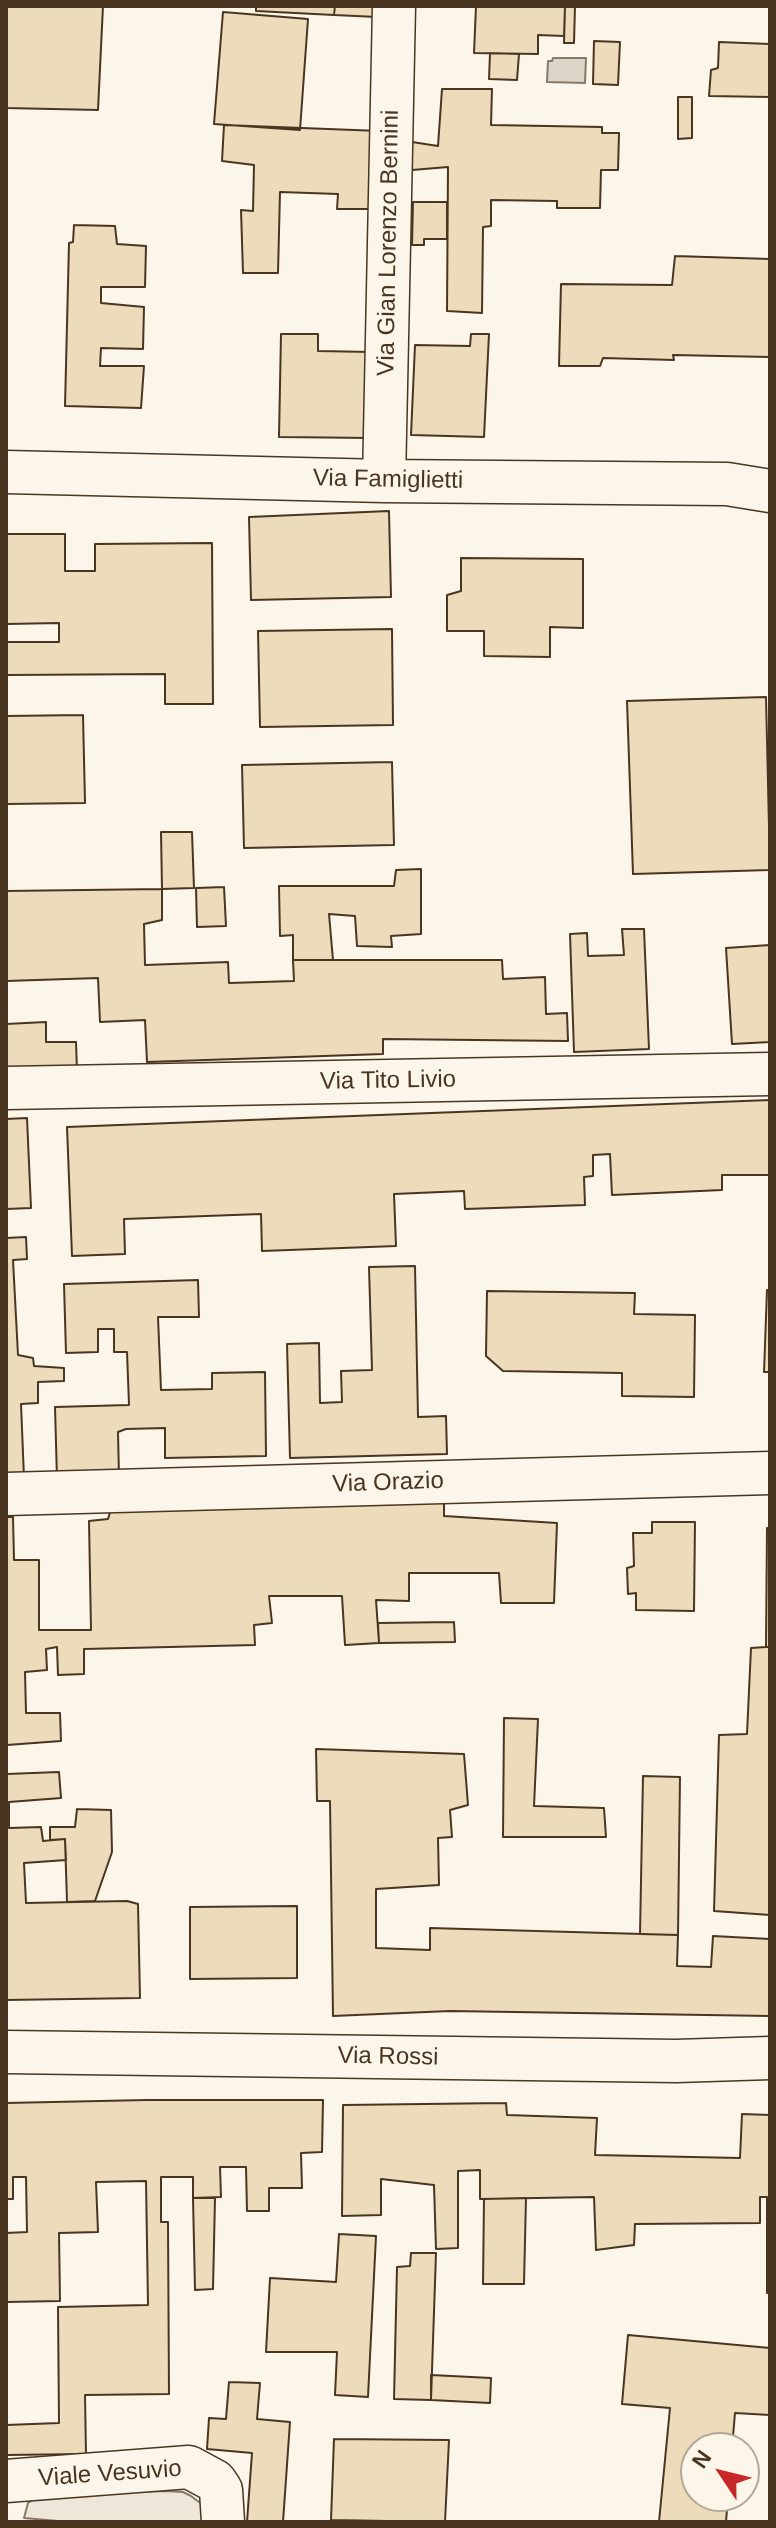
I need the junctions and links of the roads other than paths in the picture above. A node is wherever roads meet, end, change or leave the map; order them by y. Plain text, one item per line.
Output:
1 (394, 6) edge
2 (6, 472) edge
3 (384, 481) junction
4 (770, 491) edge
5 (770, 1074) edge
6 (6, 1088) edge
7 (770, 1473) edge
8 (6, 1494) edge
9 (6, 2052) edge
10 (770, 2058) edge
11 (6, 2481) edge
12 (223, 2522) edge

1 - 3 street, Via Gian Lorenzo Bernini
2 - 3 street, Via Famiglietti
3 - 4 street, Via Famiglietti
5 - 6 street, Via Tito Livio
7 - 8 street, Via Orazio
9 - 10 street, Via Rossi
11 - 12 street, Viale Vesuvio

